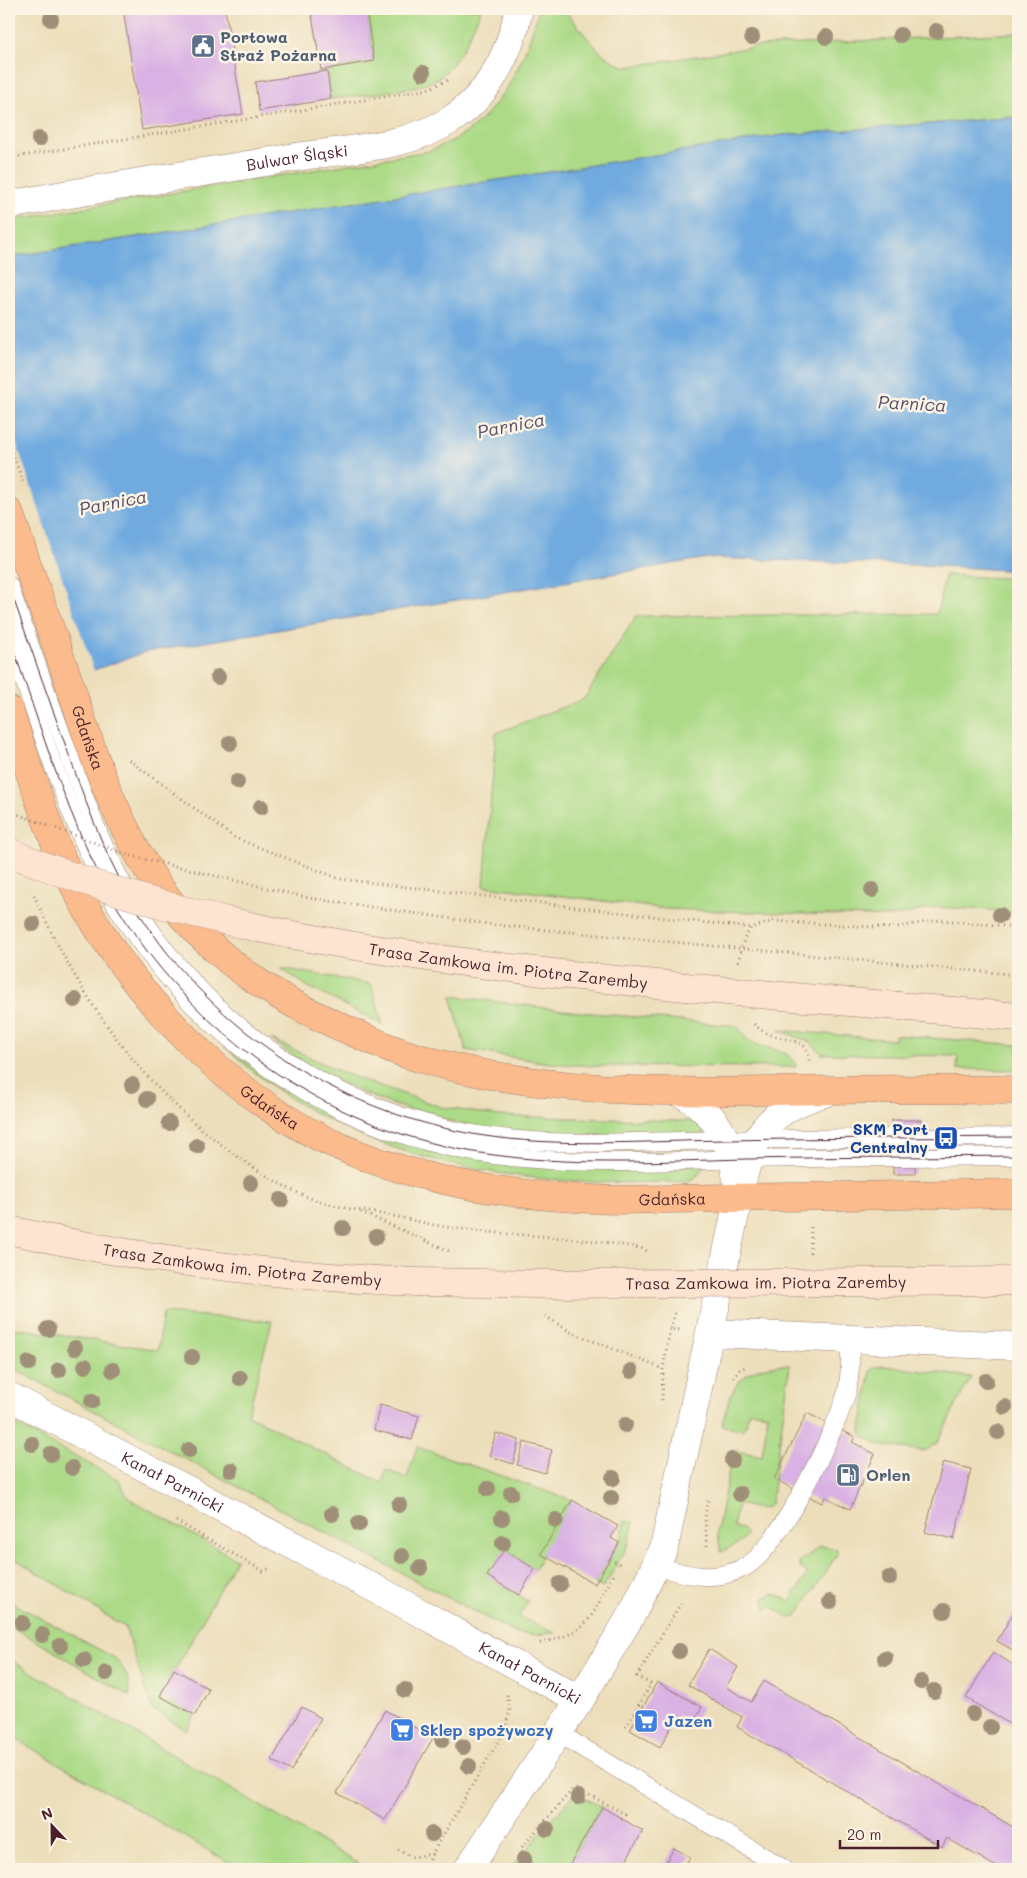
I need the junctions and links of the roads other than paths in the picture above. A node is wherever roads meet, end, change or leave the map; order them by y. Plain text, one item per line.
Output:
1 (519, 9) edge
2 (9, 205) edge
3 (9, 512) edge
4 (9, 586) edge
5 (9, 636) edge
6 (34, 701) edge
7 (9, 852) edge
8 (1018, 1018) edge
9 (835, 1090) junction
10 (1018, 1090) edge
11 (676, 1091) junction
12 (1018, 1137) edge
13 (741, 1149) junction
14 (1018, 1156) edge
15 (1018, 1194) edge
16 (739, 1198) junction
17 (9, 1230) edge
18 (1018, 1281) edge
19 (711, 1333) junction
20 (850, 1339) junction
21 (1018, 1346) edge
22 (9, 1396) edge
23 (656, 1566) junction
24 (580, 1700) junction
25 (558, 1733) junction
26 (468, 1869) edge
27 (784, 1869) edge

1 - 2 street, Bulwar Śląski
3 - 6 main road
4 - 6 lane
5 - 6 lane
6 - 11 main road, Gdańska
6 - 13 lane
6 - 16 main road, Gdańska
7 - 8 main road, Trasa Zamkowa im. Piotra Zaremby, bridge
9 - 10 main road, Gdańska
9 - 11 main road, Gdańska
9 - 13 street, Gdańska
11 - 13 street, Gdańska
12 - 13 lane
13 - 14 lane
13 - 16 street, Gdańska
15 - 16 main road, Gdańska
16 - 19 street, Kanał Parnicki
17 - 18 main road, Trasa Zamkowa im. Piotra Zaremby, bridge
19 - 20 street
19 - 23 street, Kanał Parnicki
20 - 21 street
20 - 23 lane
22 - 24 street, Kanał Parnicki
23 - 24 street, Kanał Parnicki
24 - 25 street
25 - 26 street
25 - 27 lane

